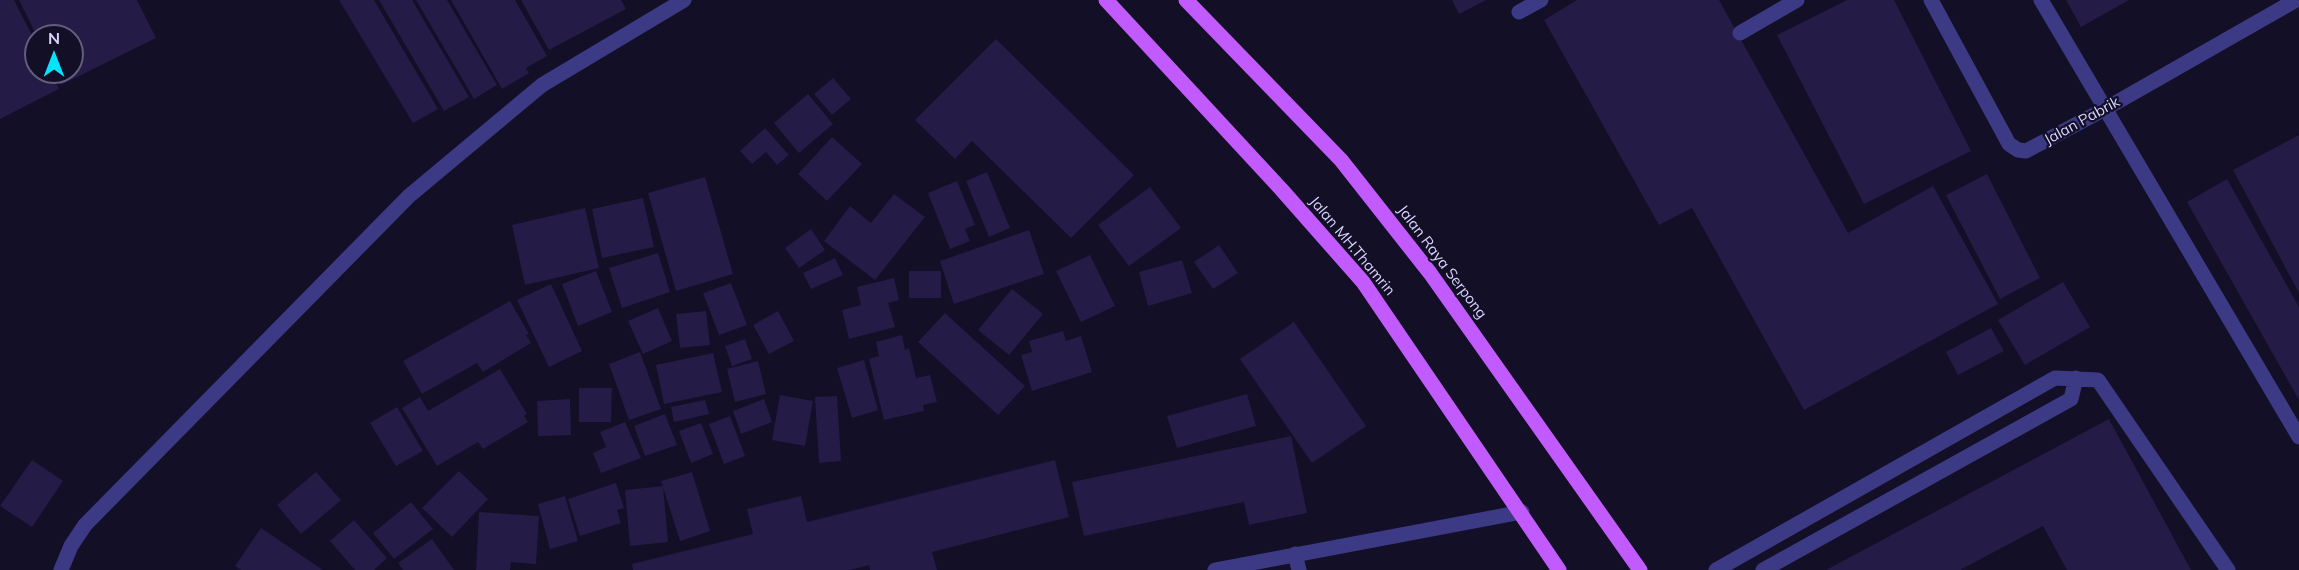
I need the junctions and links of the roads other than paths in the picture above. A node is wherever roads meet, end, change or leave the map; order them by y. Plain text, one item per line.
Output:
1 (684, 0) edge
2 (1106, 0) edge
3 (1186, 0) edge
4 (1541, 0) edge
5 (1797, 0) edge
6 (1931, 0) edge
7 (2041, 0) edge
8 (2296, 0) edge
9 (1519, 12) dead end
10 (1740, 33) dead end
11 (2105, 109) junction
12 (2076, 378) junction
13 (2299, 437) edge
14 (1522, 512) junction
15 (1799, 523) junction
16 (1811, 543) junction
17 (1295, 554) junction
18 (62, 570) edge
19 (1215, 570) edge
20 (1299, 570) edge
21 (1559, 570) edge
22 (1640, 570) edge
23 (1716, 570) edge
24 (1763, 570) edge
25 (2228, 570) edge

1 - 18 lane
2 - 14 main road, Jalan MH.Thamrin
3 - 22 main road, Jalan Raya Serpong
4 - 9 lane
5 - 10 lane
6 - 11 lane, Jalan Pabrik
7 - 11 lane
8 - 11 lane, Jalan Pabrik
11 - 13 lane
12 - 15 lane
12 - 16 lane
12 - 25 lane
14 - 17 lane
14 - 21 main road, Jalan MH.Thamrin
15 - 16 lane
15 - 23 lane
16 - 24 lane
17 - 19 lane
17 - 20 lane

